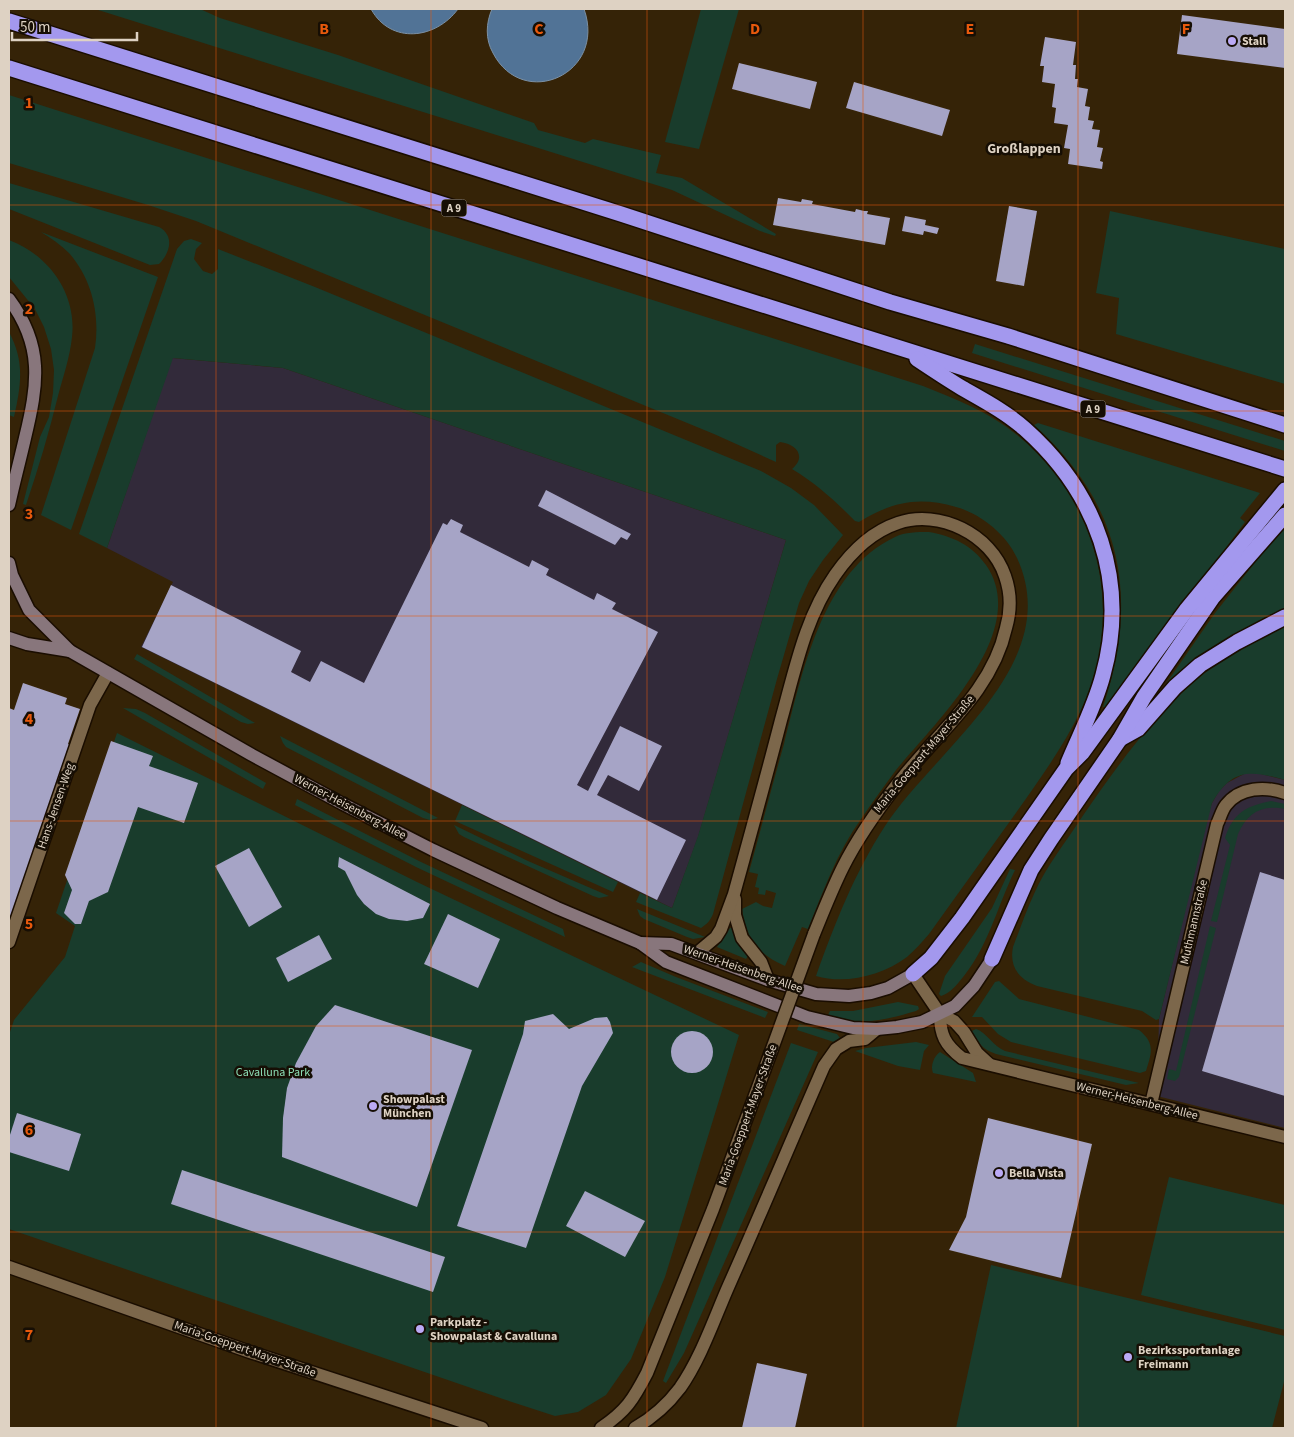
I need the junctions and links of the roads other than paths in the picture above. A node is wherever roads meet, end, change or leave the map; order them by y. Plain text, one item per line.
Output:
1 (9, 21) edge
2 (9, 68) edge
3 (9, 299) edge
4 (900, 349) junction
5 (1285, 425) edge
6 (1285, 469) edge
7 (1285, 490) edge
8 (9, 505) edge
9 (1285, 515) edge
10 (9, 563) edge
11 (1285, 617) edge
12 (9, 638) edge
13 (70, 651) junction
14 (108, 673) junction
15 (1120, 738) junction
16 (1066, 769) junction
17 (1285, 793) edge
18 (734, 894) junction
19 (9, 942) edge
20 (640, 943) junction
21 (697, 953) junction
22 (992, 960) joint
23 (913, 974) junction
24 (768, 980) junction
25 (940, 1014) junction
26 (877, 1028) junction
27 (989, 1064) junction
28 (1151, 1104) junction
29 (1285, 1137) edge
30 (9, 1267) edge
31 (482, 1428) edge
32 (601, 1428) edge
33 (635, 1428) edge

1 - 5 highway
2 - 4 highway, A 9
3 - 8 street
4 - 6 highway, A 9
4 - 16 highway
7 - 16 highway
9 - 15 highway
10 - 13 street, Werner-Heisenberg-Allee
11 - 15 highway
12 - 13 street, Werner-Heisenberg-Allee
13 - 14 street, Werner-Heisenberg-Allee
14 - 19 street, Hans-Jensen-Weg
14 - 20 street, Werner-Heisenberg-Allee
15 - 22 highway
16 - 23 highway
17 - 28 street, Muthmannstraße
18 - 21 street, Maria-Goeppert-Mayer-Straße
18 - 24 street, Maria-Goeppert-Mayer-Straße
18 - 32 street, Maria-Goeppert-Mayer-Straße, bridge
20 - 21 street, Werner-Heisenberg-Allee
20 - 26 street, Werner-Heisenberg-Allee
21 - 24 street, Werner-Heisenberg-Allee
22 - 25 street, Werner-Heisenberg-Allee
23 - 24 street, Werner-Heisenberg-Allee
23 - 25 street, Werner-Heisenberg-Allee
25 - 26 street, Werner-Heisenberg-Allee
25 - 27 street, Werner-Heisenberg-Allee
25 - 27 street, Werner-Heisenberg-Allee
26 - 33 street
27 - 28 street, Werner-Heisenberg-Allee
28 - 29 street, Werner-Heisenberg-Allee
30 - 31 street, Maria-Goeppert-Mayer-Straße

